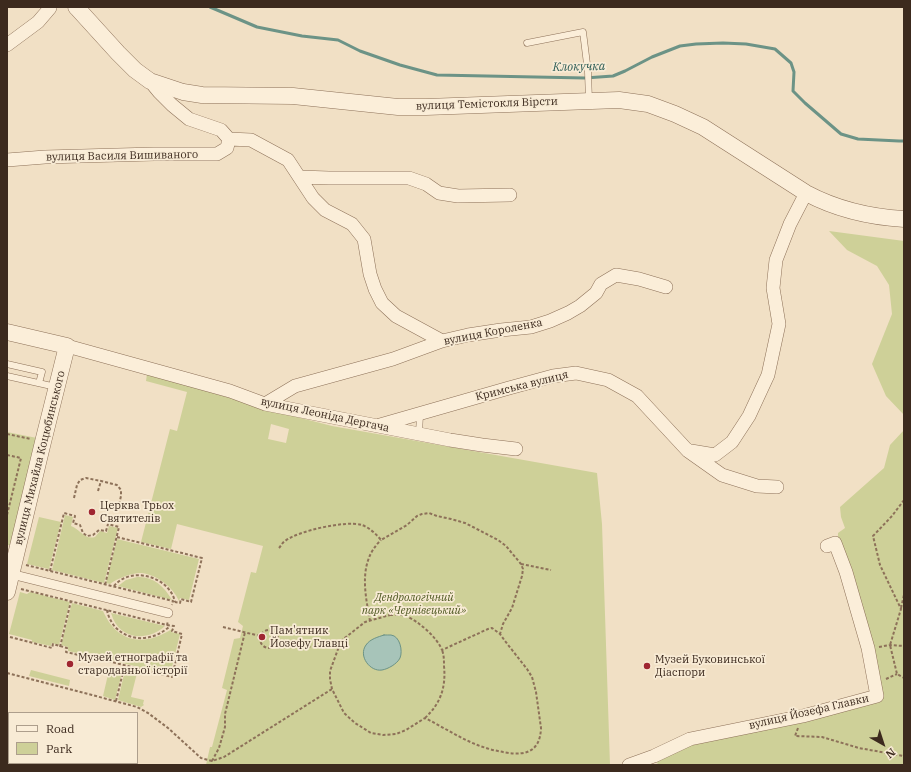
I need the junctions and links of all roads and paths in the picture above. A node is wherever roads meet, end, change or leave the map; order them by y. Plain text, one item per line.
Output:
1 (49, 7) edge
2 (76, 7) edge
3 (527, 43) dead end
4 (7, 45) edge
5 (150, 81) junction
6 (588, 94) junction
7 (228, 139) junction
8 (7, 160) edge
9 (300, 178) junction
10 (806, 193) junction
11 (510, 195) dead end
12 (904, 219) edge
13 (666, 287) dead end
14 (7, 332) edge
15 (442, 341) junction
16 (67, 346) junction
17 (7, 364) edge
18 (7, 376) edge
19 (39, 383) junction
20 (57, 388) junction
21 (265, 404) junction
22 (420, 414) junction
23 (377, 426) junction
24 (7, 434) edge
25 (419, 434) junction
26 (43, 442) junction
27 (516, 449) dead end
28 (688, 451) junction
29 (7, 455) edge
30 (101, 481) junction
31 (777, 487) dead end
32 (98, 491) dead end
33 (74, 498) dead end
34 (904, 500) edge
35 (7, 502) edge
36 (10, 502) junction
37 (118, 509) dead end
38 (7, 515) edge
39 (117, 537) junction
40 (381, 540) junction
41 (827, 546) dead end
42 (279, 548) dead end
43 (521, 564) junction
44 (14, 570) edge
45 (551, 570) dead end
46 (50, 571) junction
47 (7, 592) edge
48 (904, 595) edge
49 (110, 598) junction
50 (71, 601) dead end
51 (901, 609) junction
52 (168, 613) dead end
53 (370, 621) junction
54 (223, 627) dead end
55 (245, 632) junction
56 (500, 634) junction
57 (260, 636) junction
58 (10, 637) dead end
59 (278, 641) junction
60 (890, 645) junction
61 (904, 646) edge
62 (60, 647) junction
63 (338, 648) junction
64 (868, 648) junction
65 (442, 650) junction
66 (124, 668) dead end
67 (7, 673) edge
68 (904, 678) edge
69 (332, 689) junction
70 (116, 701) junction
71 (803, 716) junction
72 (425, 718) junction
73 (904, 756) edge
74 (212, 761) junction
75 (629, 765) edge

1 - 4 street
2 - 5 street, вулиця Темістокля Вірсти
3 - 6 lane
5 - 6 street, вулиця Темістокля Вірсти
5 - 7 street
6 - 10 street, вулиця Темістокля Вірсти
7 - 8 street, вулиця Василя Вишиваного
7 - 9 street
9 - 11 street
9 - 15 street
10 - 12 street, вулиця Темістокля Вірсти
10 - 28 street
13 - 15 street, вулиця Короленка
14 - 16 street
15 - 21 street, вулиця Короленка
16 - 20 street, вулиця Михайла Коцюбинського
16 - 21 street, вулиця Леоніда Дергача
17 - 19 lane
18 - 19 lane
19 - 20 lane
20 - 26 street, вулиця Михайла Коцюбинського
21 - 23 street, вулиця Леоніда Дергача
22 - 23 street, Кримська вулиця
22 - 25 lane
22 - 28 street, Кримська вулиця
23 - 25 street, вулиця Леоніда Дергача
24 - 26 path
25 - 27 street, вулиця Леоніда Дергача
26 - 44 street, вулиця Михайла Коцюбинського
28 - 31 street, Кримська вулиця
29 - 36 path
30 - 32 path
30 - 33 path
30 - 37 path
34 - 51 path
35 - 36 path
36 - 38 path
39 - 46 path
39 - 46 path
39 - 49 path
40 - 42 path
40 - 43 path
40 - 53 path
41 - 64 street, вулиця Йозефа Главки
43 - 45 path
43 - 56 path
44 - 46 path
44 - 47 street, вулиця Михайла Коцюбинського
44 - 49 street
48 - 51 path
49 - 52 street
49 - 62 path
50 - 62 path
51 - 60 path
53 - 63 path
53 - 65 path
54 - 55 path
55 - 57 path
55 - 74 path
56 - 65 path
56 - 72 path
57 - 59 path
57 - 59 path
58 - 62 path
59 - 63 path
60 - 61 path
60 - 64 path
60 - 68 path
63 - 69 path
64 - 71 street, вулиця Йозефа Главки
65 - 72 path
66 - 70 path
67 - 70 path
69 - 72 path
69 - 74 path
70 - 74 path
71 - 73 path
71 - 75 street, вулиця Йозефа Главки

